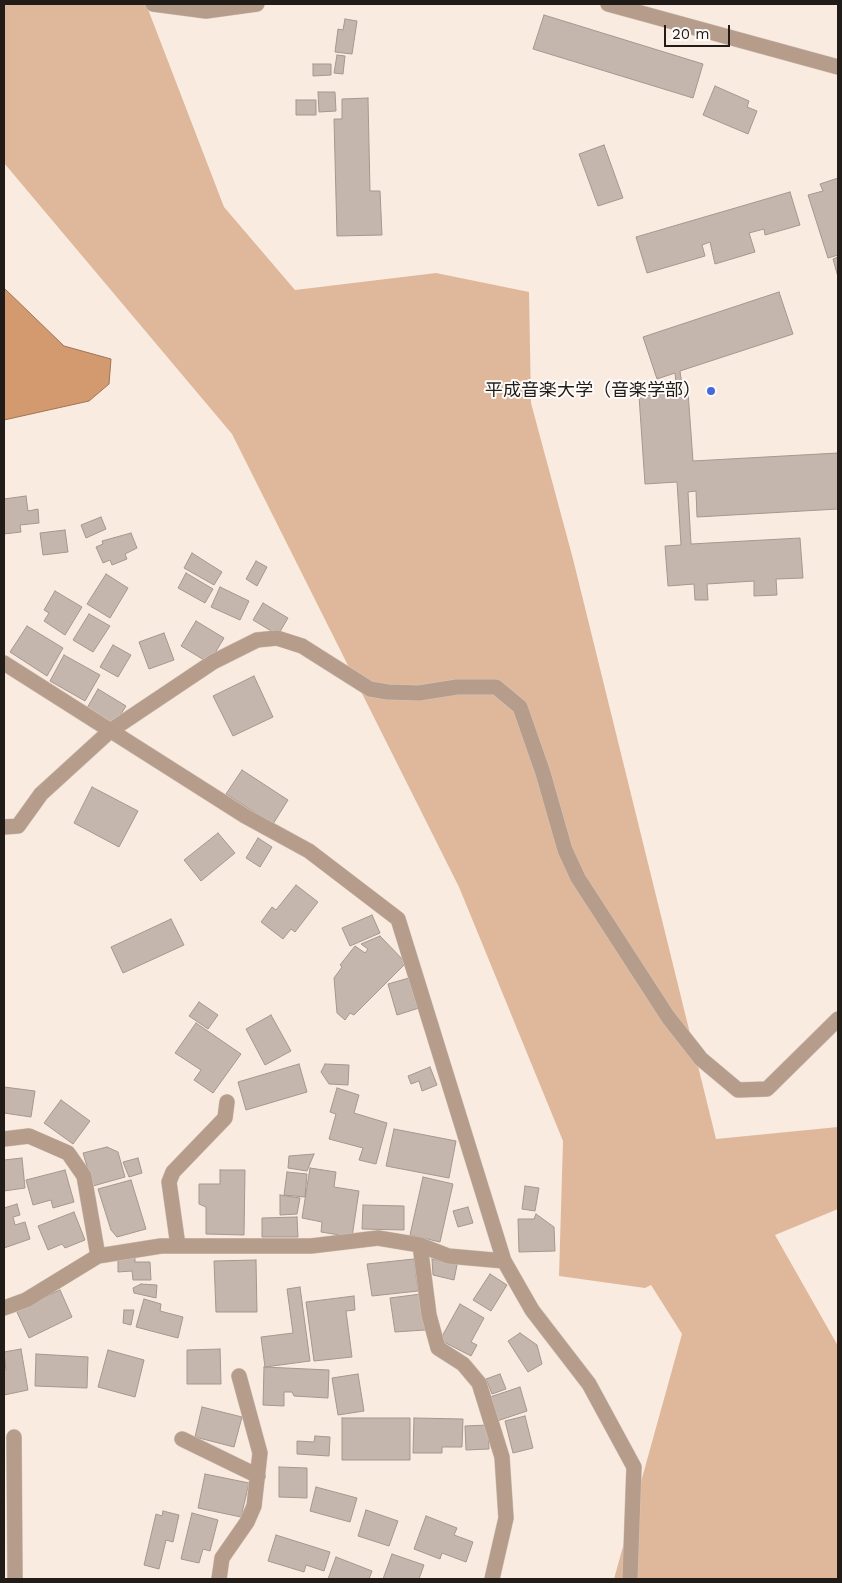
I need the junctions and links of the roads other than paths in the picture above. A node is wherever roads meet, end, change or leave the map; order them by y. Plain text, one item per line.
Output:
1 (153, 4) edge
2 (257, 4) edge
3 (608, 4) edge
4 (838, 68) edge
5 (4, 662) edge
6 (110, 732) junction
7 (4, 827) edge
8 (838, 1019) edge
9 (227, 1102) dead end
10 (4, 1138) edge
11 (420, 1245) junction
12 (178, 1246) junction
13 (98, 1256) junction
14 (504, 1261) junction
15 (4, 1308) edge
16 (239, 1376) dead end
17 (14, 1437) dead end
18 (182, 1439) dead end
19 (258, 1476) junction
20 (15, 1579) edge
21 (219, 1579) edge
22 (492, 1579) edge
23 (630, 1579) edge

1 - 2 street
3 - 4 street
5 - 6 street
6 - 7 street
6 - 8 street
6 - 14 street
9 - 12 street
10 - 13 street
11 - 12 street
11 - 14 street
11 - 22 street
12 - 13 street
13 - 15 street
14 - 23 street
16 - 19 street
17 - 20 street
18 - 19 street
19 - 21 street

